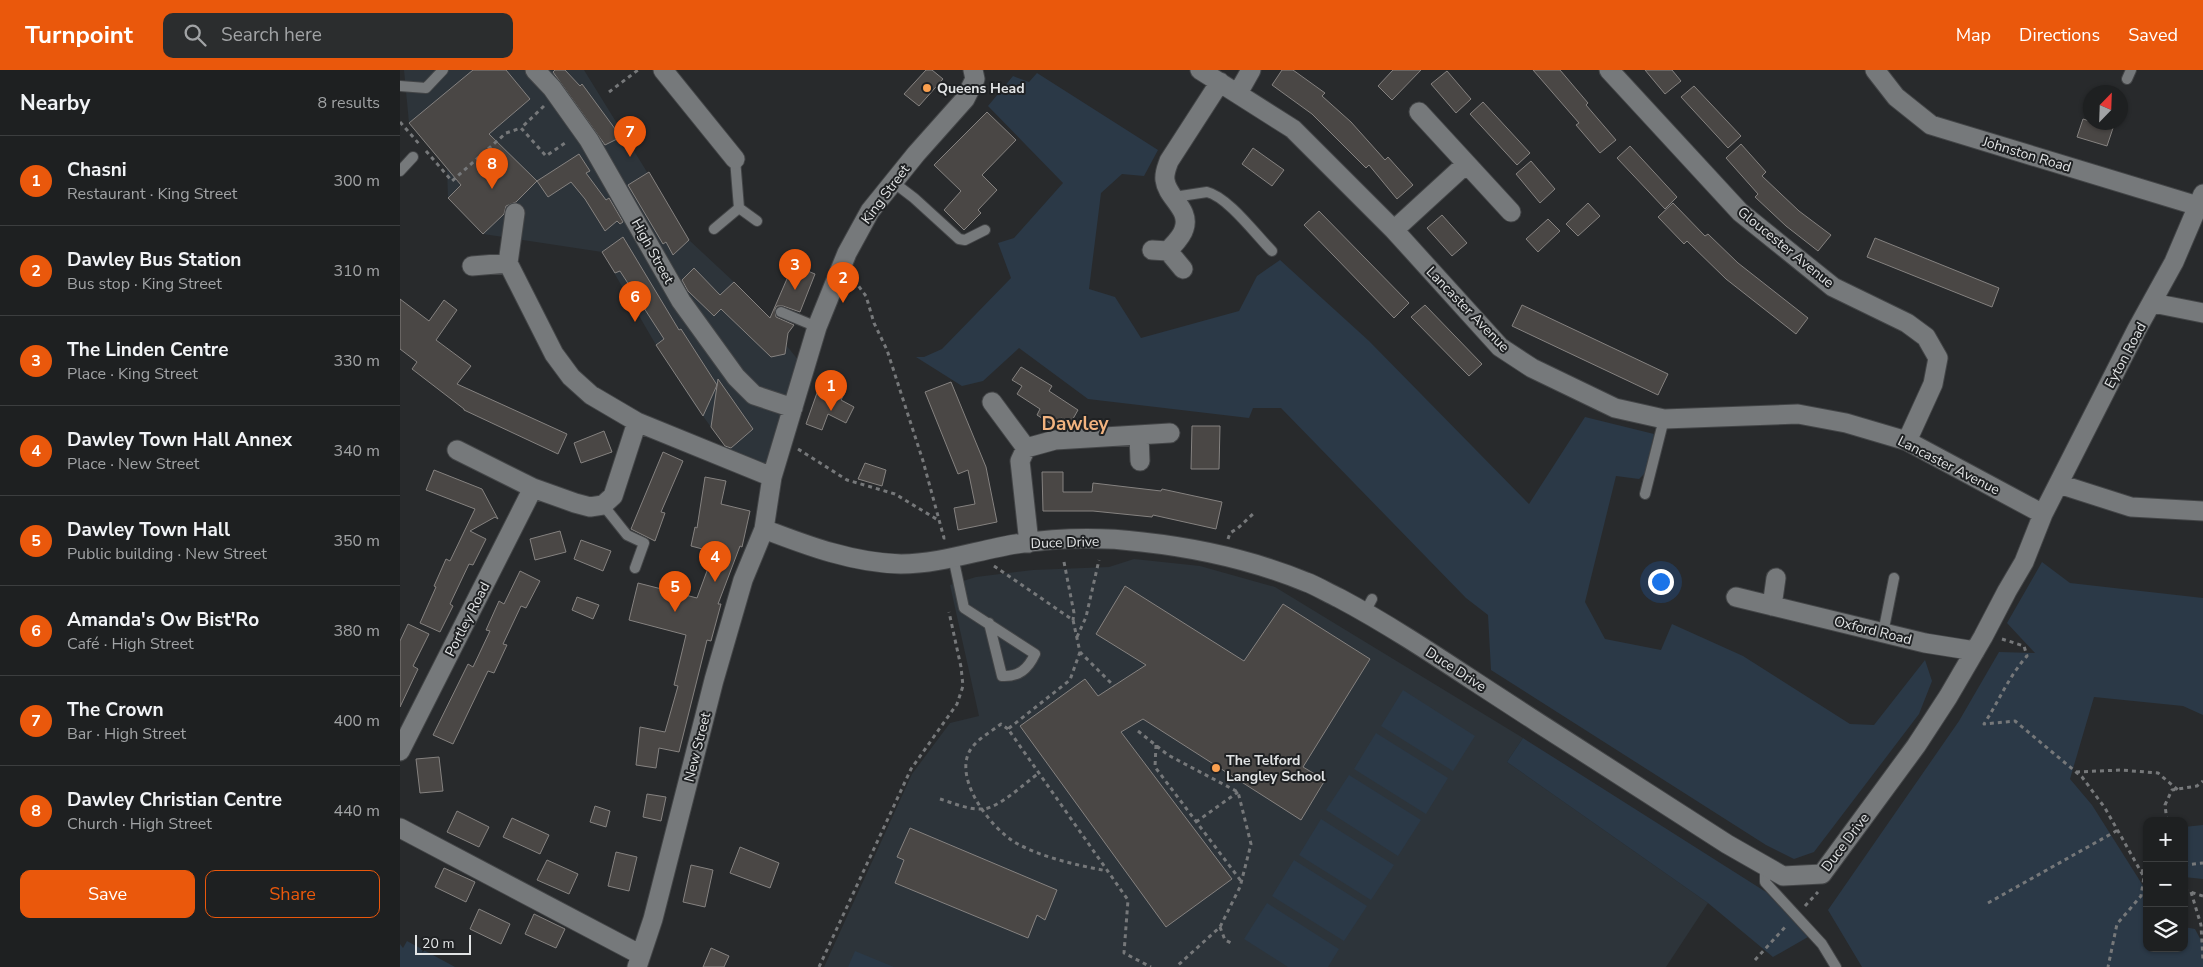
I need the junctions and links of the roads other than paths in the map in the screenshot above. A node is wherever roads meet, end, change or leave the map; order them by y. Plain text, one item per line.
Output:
1 (443, 70) edge
2 (535, 70) edge
3 (663, 70) edge
4 (1200, 70) edge
5 (1251, 70) edge
6 (1609, 70) edge
7 (1875, 70) edge
8 (976, 71) edge
9 (1220, 82) junction
10 (400, 86) edge
11 (1238, 93) junction
12 (1419, 112) dead end
13 (413, 157) dead end
14 (735, 159) joint
15 (1466, 164) junction
16 (400, 170) edge
17 (893, 182) junction
18 (1174, 197) junction
19 (2200, 200) edge
20 (739, 208) junction
21 (515, 212) dead end
22 (1511, 212) dead end
23 (757, 221) dead end
24 (714, 229) dead end
25 (985, 230) dead end
26 (1394, 230) junction
27 (1272, 251) dead end
28 (508, 263) junction
29 (472, 266) dead end
30 (1183, 269) dead end
31 (2153, 303) junction
32 (781, 312) dead end
33 (2203, 313) edge
34 (817, 327) junction
35 (992, 402) dead end
36 (793, 408) junction
37 (1664, 418) junction
38 (637, 422) junction
39 (1170, 433) dead end
40 (1139, 435) junction
41 (1907, 441) junction
42 (1026, 448) junction
43 (457, 450) dead end
44 (1140, 461) dead end
45 (772, 477) junction
46 (2059, 484) junction
47 (534, 488) junction
48 (1645, 494) dead end
49 (603, 505) junction
50 (2203, 510) edge
51 (2043, 514) junction
52 (764, 529) junction
53 (1029, 543) junction
54 (953, 557) junction
55 (635, 568) dead end
56 (1776, 578) dead end
57 (1894, 578) dead end
58 (1736, 597) dead end
59 (1772, 606) junction
60 (988, 623) junction
61 (1883, 632) junction
62 (1983, 637) junction
63 (400, 751) edge
64 (400, 828) edge
65 (1765, 865) junction
66 (639, 961) edge
67 (1836, 967) edge

1 - 10 lane
2 - 36 street, High Street
3 - 14 street
4 - 9 street, Lancaster Avenue
5 - 11 street
6 - 41 street, Gloucester Avenue
7 - 19 street, Johnston Road
8 - 17 street, King Street
9 - 11 street, Lancaster Avenue
9 - 18 street
11 - 26 street, Lancaster Avenue
12 - 15 street
13 - 16 lane
14 - 20 lane
15 - 22 street
15 - 26 street
17 - 25 lane
17 - 34 street, King Street
18 - 27 lane
18 - 30 street
19 - 31 street, Eyton Road
20 - 23 lane
20 - 24 lane
21 - 28 street
26 - 37 street, Lancaster Avenue
28 - 29 street
28 - 38 street
31 - 33 street
31 - 46 street, Eyton Road
32 - 34 lane
34 - 36 street, King Street
35 - 42 street
36 - 45 street, King Street
37 - 41 street, Lancaster Avenue
37 - 48 lane
38 - 45 street
38 - 49 street
39 - 40 street
40 - 42 street
40 - 44 street
41 - 51 street, Lancaster Avenue
42 - 53 street
43 - 47 street
45 - 52 street, New Street
46 - 50 street
46 - 51 street, Eyton Road
47 - 49 street
47 - 63 street, Portley Road
49 - 55 lane
51 - 62 street
52 - 54 street, Duce Drive
52 - 66 street, New Street
53 - 54 street, Duce Drive
53 - 65 street, Duce Drive
54 - 60 lane
56 - 59 street
57 - 61 lane
58 - 59 street, Oxford Road
59 - 61 street, Oxford Road
60 - 60 lane
61 - 62 street, Oxford Road
62 - 65 street, Duce Drive
64 - 66 street
65 - 67 lane

